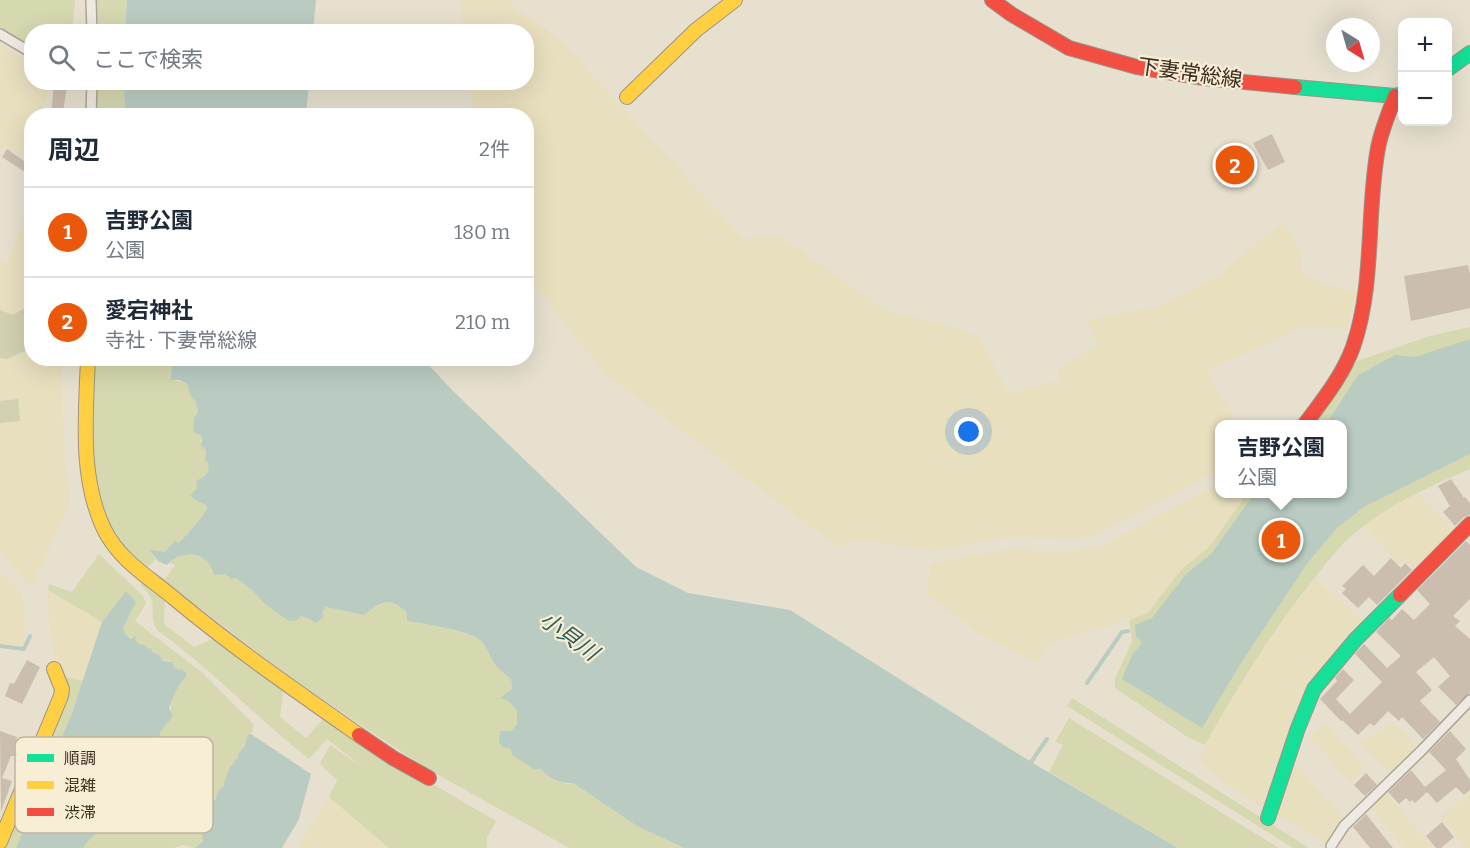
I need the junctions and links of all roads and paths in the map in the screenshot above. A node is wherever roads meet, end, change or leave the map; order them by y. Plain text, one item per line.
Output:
1 (91, 0) edge
2 (735, 0) edge
3 (992, 0) edge
4 (92, 24) edge
5 (0, 34) edge
6 (24, 48) edge
7 (1470, 54) edge
8 (1452, 66) edge
9 (92, 90) edge
10 (1398, 95) edge
11 (627, 97) dead end
12 (1398, 97) edge
13 (92, 108) edge
14 (88, 366) edge
15 (1309, 420) edge
16 (1470, 524) edge
17 (54, 669) dead end
18 (1470, 700) edge
19 (44, 737) edge
20 (429, 778) dead end
21 (15, 806) edge
22 (1268, 818) dead end
23 (0, 842) edge
24 (1331, 846) dead end

1 - 4 street
2 - 11 street
3 - 10 street, 下妻常総線
5 - 6 street
7 - 8 street
9 - 13 street
12 - 15 street
14 - 20 street
16 - 22 street
17 - 19 street
18 - 24 street
21 - 23 street

